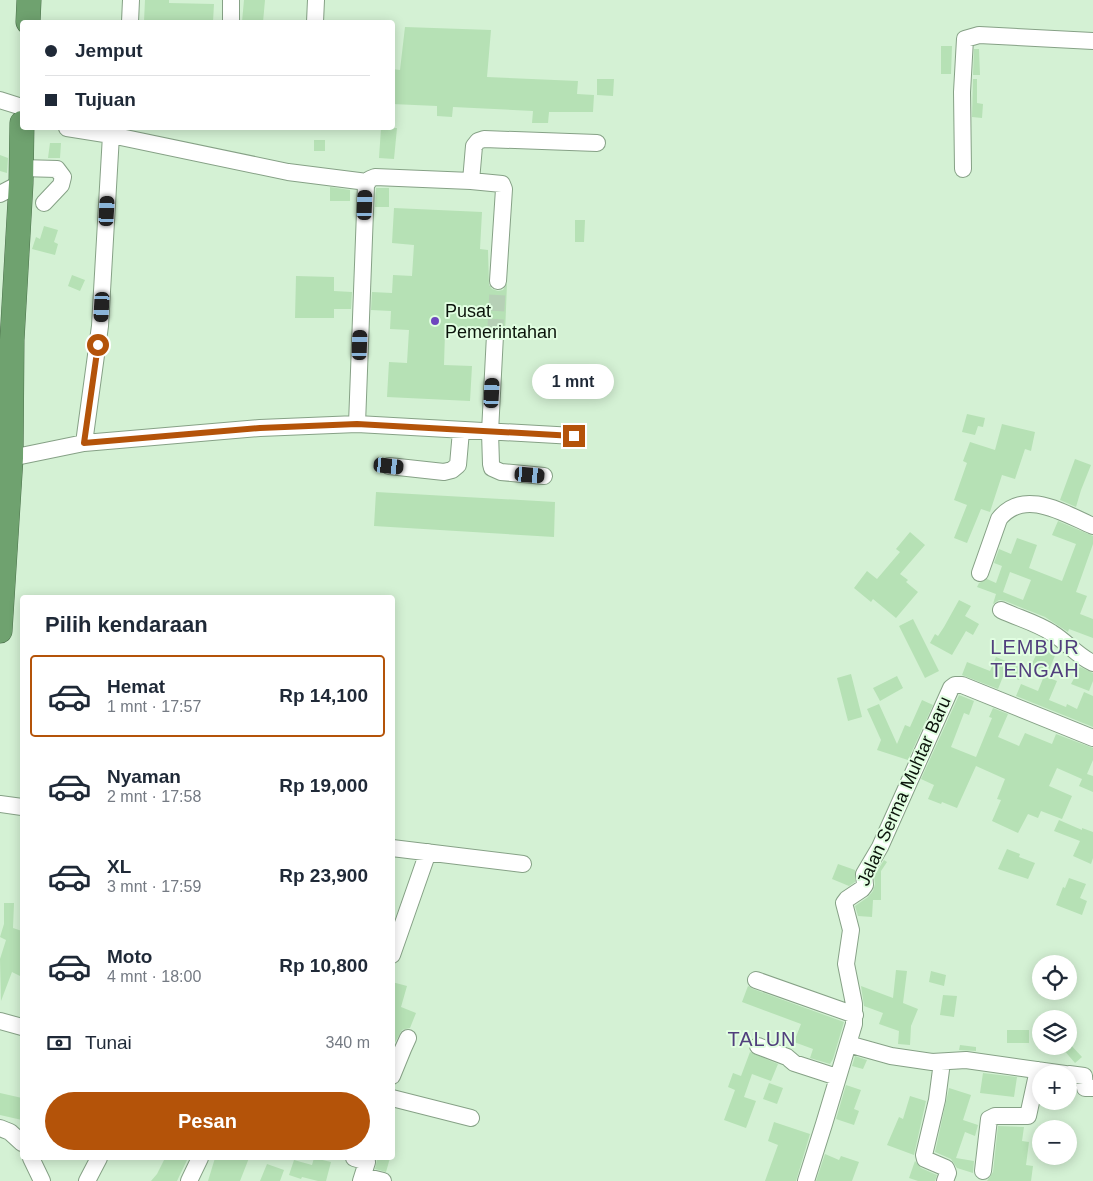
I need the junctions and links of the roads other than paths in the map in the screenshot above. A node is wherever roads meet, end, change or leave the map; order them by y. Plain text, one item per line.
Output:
1 (29, 0) edge
2 (131, 0) edge
3 (232, 0) edge
4 (316, 0) edge
5 (28, 20) edge
6 (130, 20) edge
7 (231, 20) edge
8 (315, 20) edge
9 (1093, 41) edge
10 (0, 100) edge
11 (20, 106) edge
12 (22, 130) edge
13 (80, 130) edge
14 (111, 135) junction
15 (597, 143) dead end
16 (963, 169) dead end
17 (21, 176) junction
18 (471, 181) junction
19 (367, 182) junction
20 (0, 194) edge
21 (44, 203) dead end
22 (498, 281) tunnel mouth
23 (495, 334) tunnel mouth
24 (357, 424) junction
25 (461, 431) junction
26 (490, 432) junction
27 (574, 436) dead end
28 (84, 443) junction
29 (11, 458) junction
30 (389, 466) dead end
31 (544, 476) dead end
32 (1093, 526) edge
33 (3, 528) edge
34 (980, 573) dead end
35 (2, 576) edge
36 (1001, 610) dead end
37 (0, 631) edge
38 (1093, 664) edge
39 (1093, 738) edge
40 (0, 804) edge
41 (20, 807) edge
42 (395, 848) edge
43 (428, 852) junction
44 (523, 864) dead end
45 (395, 947) edge
46 (756, 980) dead end
47 (854, 1016) junction
48 (0, 1021) edge
49 (20, 1026) edge
50 (408, 1038) dead end
51 (848, 1044) junction
52 (758, 1046) dead end
53 (942, 1062) junction
54 (395, 1068) edge
55 (1032, 1069) edge
56 (1077, 1075) edge
57 (837, 1077) junction
58 (1093, 1088) edge
59 (1032, 1098) edge
60 (395, 1099) edge
61 (471, 1118) dead end
62 (0, 1128) edge
63 (20, 1141) edge
64 (32, 1160) edge
65 (98, 1160) edge
66 (199, 1160) edge
67 (363, 1167) edge
68 (983, 1171) dead end
69 (42, 1181) edge
70 (86, 1181) edge
71 (189, 1181) edge
72 (383, 1181) edge
73 (806, 1181) edge
74 (945, 1181) edge

1 - 5 highway
2 - 6 street
3 - 7 street
4 - 8 street
9 - 16 street
10 - 11 street
12 - 17 highway
13 - 14 street
14 - 19 street
14 - 28 street
15 - 18 street
17 - 20 street
17 - 21 street
17 - 29 highway
18 - 19 street
18 - 22 street
19 - 24 street
23 - 26 street
24 - 25 street
24 - 28 street
25 - 26 street
25 - 30 street
26 - 27 street
26 - 31 street
28 - 29 street
29 - 33 highway
32 - 34 street
33 - 35 highway
35 - 37 highway
36 - 38 street
39 - 47 street, Jalan Serma Muhtar Baru
40 - 41 street
42 - 43 street
43 - 44 street
43 - 45 street
46 - 47 street
47 - 51 street, Jalan Serma Muhtar Baru
48 - 49 street
50 - 54 street
51 - 53 street
51 - 57 street, Jalan Serma Muhtar Baru
52 - 57 street
53 - 55 street
53 - 74 street
56 - 58 street
57 - 73 street, Jalan Serma Muhtar Baru
59 - 68 street
60 - 61 street
62 - 63 street
64 - 69 street
65 - 70 street
66 - 71 street
67 - 72 street

